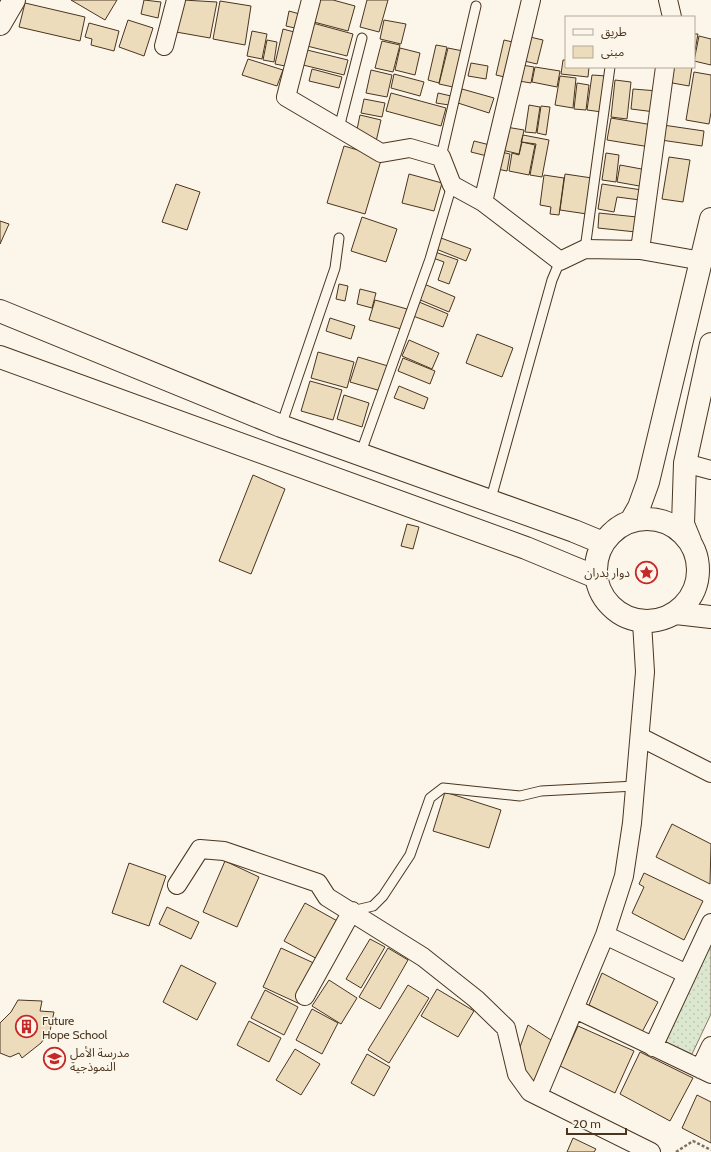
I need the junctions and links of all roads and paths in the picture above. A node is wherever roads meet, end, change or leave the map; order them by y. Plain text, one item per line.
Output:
1 (14, 0) edge
2 (176, 0) edge
3 (311, 0) edge
4 (531, 0) edge
5 (668, 0) edge
6 (476, 6) dead end
7 (672, 16) edge
8 (0, 24) edge
9 (362, 38) dead end
10 (164, 46) dead end
11 (610, 68) edge
12 (665, 68) edge
13 (339, 128) junction
14 (441, 157) junction
15 (452, 185) junction
16 (483, 202) junction
17 (711, 219) edge
18 (339, 238) dead end
19 (585, 249) junction
20 (640, 250) junction
21 (560, 261) junction
22 (702, 262) junction
23 (0, 311) edge
24 (711, 344) edge
25 (0, 357) edge
26 (281, 426) junction
27 (360, 455) junction
28 (685, 463) junction
29 (711, 470) edge
30 (490, 502) junction
31 (631, 521) junction
32 (603, 543) junction
33 (693, 546) junction
34 (711, 571) edge
35 (596, 577) junction
36 (676, 613) junction
37 (711, 616) edge
38 (642, 622) junction
39 (640, 737) junction
40 (711, 773) edge
41 (636, 786) junction
42 (177, 885) dead end
43 (352, 911) junction
44 (711, 923) edge
45 (605, 935) junction
46 (687, 974) junction
47 (305, 996) dead end
48 (575, 1009) junction
49 (711, 1046) edge
50 (653, 1047) junction
51 (706, 1071) edge
52 (538, 1095) junction
53 (711, 1150) edge
54 (651, 1152) edge
55 (676, 1152) edge

1 - 8 main road
2 - 10 street
3 - 13 street
4 - 16 street
5 - 7 street
6 - 14 lane
9 - 13 lane
11 - 19 lane
12 - 20 street
13 - 14 street
14 - 15 street
15 - 16 street
15 - 27 lane
16 - 21 street
17 - 22 main road
18 - 26 lane
19 - 20 street
19 - 21 street
20 - 22 street
21 - 30 lane
22 - 31 main road
23 - 26 main road
24 - 28 main road
25 - 35 main road
26 - 27 main road
27 - 30 main road
28 - 29 street
28 - 33 main road
30 - 32 main road
31 - 32 main road
31 - 33 main road
32 - 35 main road
33 - 34 main road
33 - 36 main road
35 - 38 main road
36 - 37 main road
36 - 38 main road
38 - 39 street
39 - 40 street
39 - 41 street
41 - 43 lane
41 - 45 street
42 - 43 street
43 - 47 street
43 - 52 street
44 - 46 street
45 - 46 street
45 - 48 street
46 - 50 street
48 - 50 street
48 - 52 street
49 - 51 street
50 - 51 street
52 - 54 street
53 - 55 path

